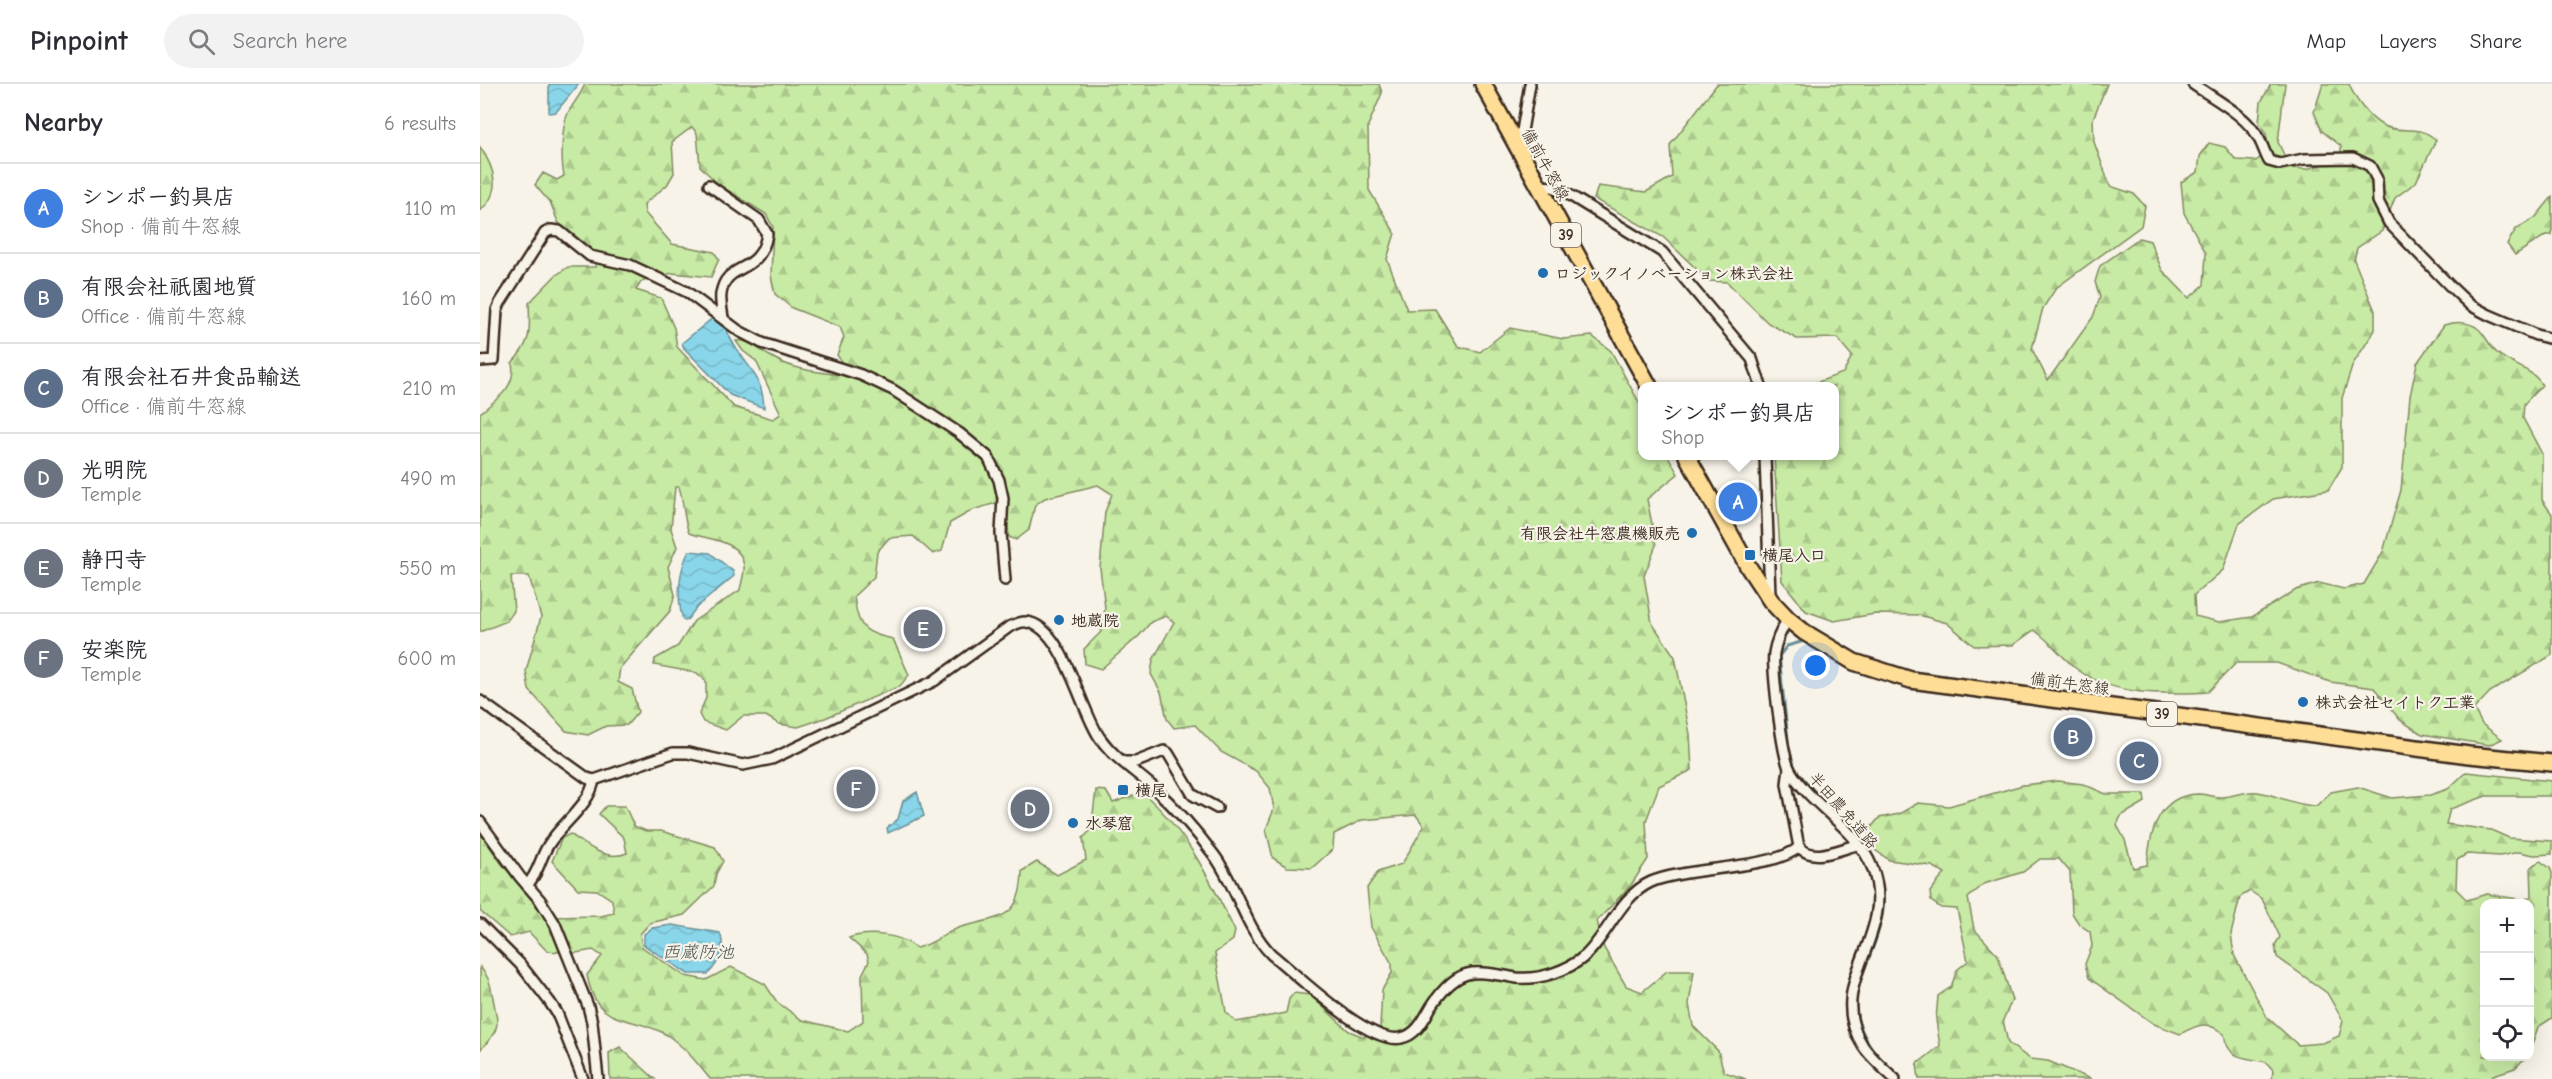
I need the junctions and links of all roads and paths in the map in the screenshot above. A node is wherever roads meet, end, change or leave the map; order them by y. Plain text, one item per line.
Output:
1 (1483, 84) edge
2 (1530, 84) edge
3 (2193, 84) edge
4 (1513, 140) junction
5 (709, 184) dead end
6 (1539, 186) junction
7 (723, 318) junction
8 (2552, 339) edge
9 (480, 361) edge
10 (1646, 382) edge
11 (1759, 382) edge
12 (1689, 460) edge
13 (1766, 460) edge
14 (1005, 580) dead end
15 (1770, 601) junction
16 (1788, 619) junction
17 (480, 701) edge
18 (1123, 762) junction
19 (2552, 763) edge
20 (1789, 768) junction
21 (594, 780) junction
22 (1217, 808) dead end
23 (480, 822) edge
24 (1857, 845) junction
25 (1799, 847) junction
26 (527, 885) junction
27 (480, 924) edge
28 (583, 1079) edge
29 (598, 1079) edge
30 (1895, 1079) edge

1 - 4 main road, 備前牛窓線 / 39
2 - 4 street
3 - 8 street
4 - 6 main road, 備前牛窓線 / 39
5 - 7 street
6 - 10 main road, 備前牛窓線 / 39
6 - 11 street
7 - 9 street
7 - 14 street
12 - 15 main road, 備前牛窓線 / 39
13 - 15 street
15 - 16 main road, 備前牛窓線 / 39
16 - 19 main road, 備前牛窓線 / 39
16 - 20 street, 半田農免道路
17 - 21 street
18 - 21 street
18 - 22 street
18 - 25 street
20 - 24 street, 半田農免道路
20 - 25 street
21 - 26 street
23 - 26 street
24 - 25 street
24 - 30 street, 半田農免道路
26 - 29 street
27 - 28 street

